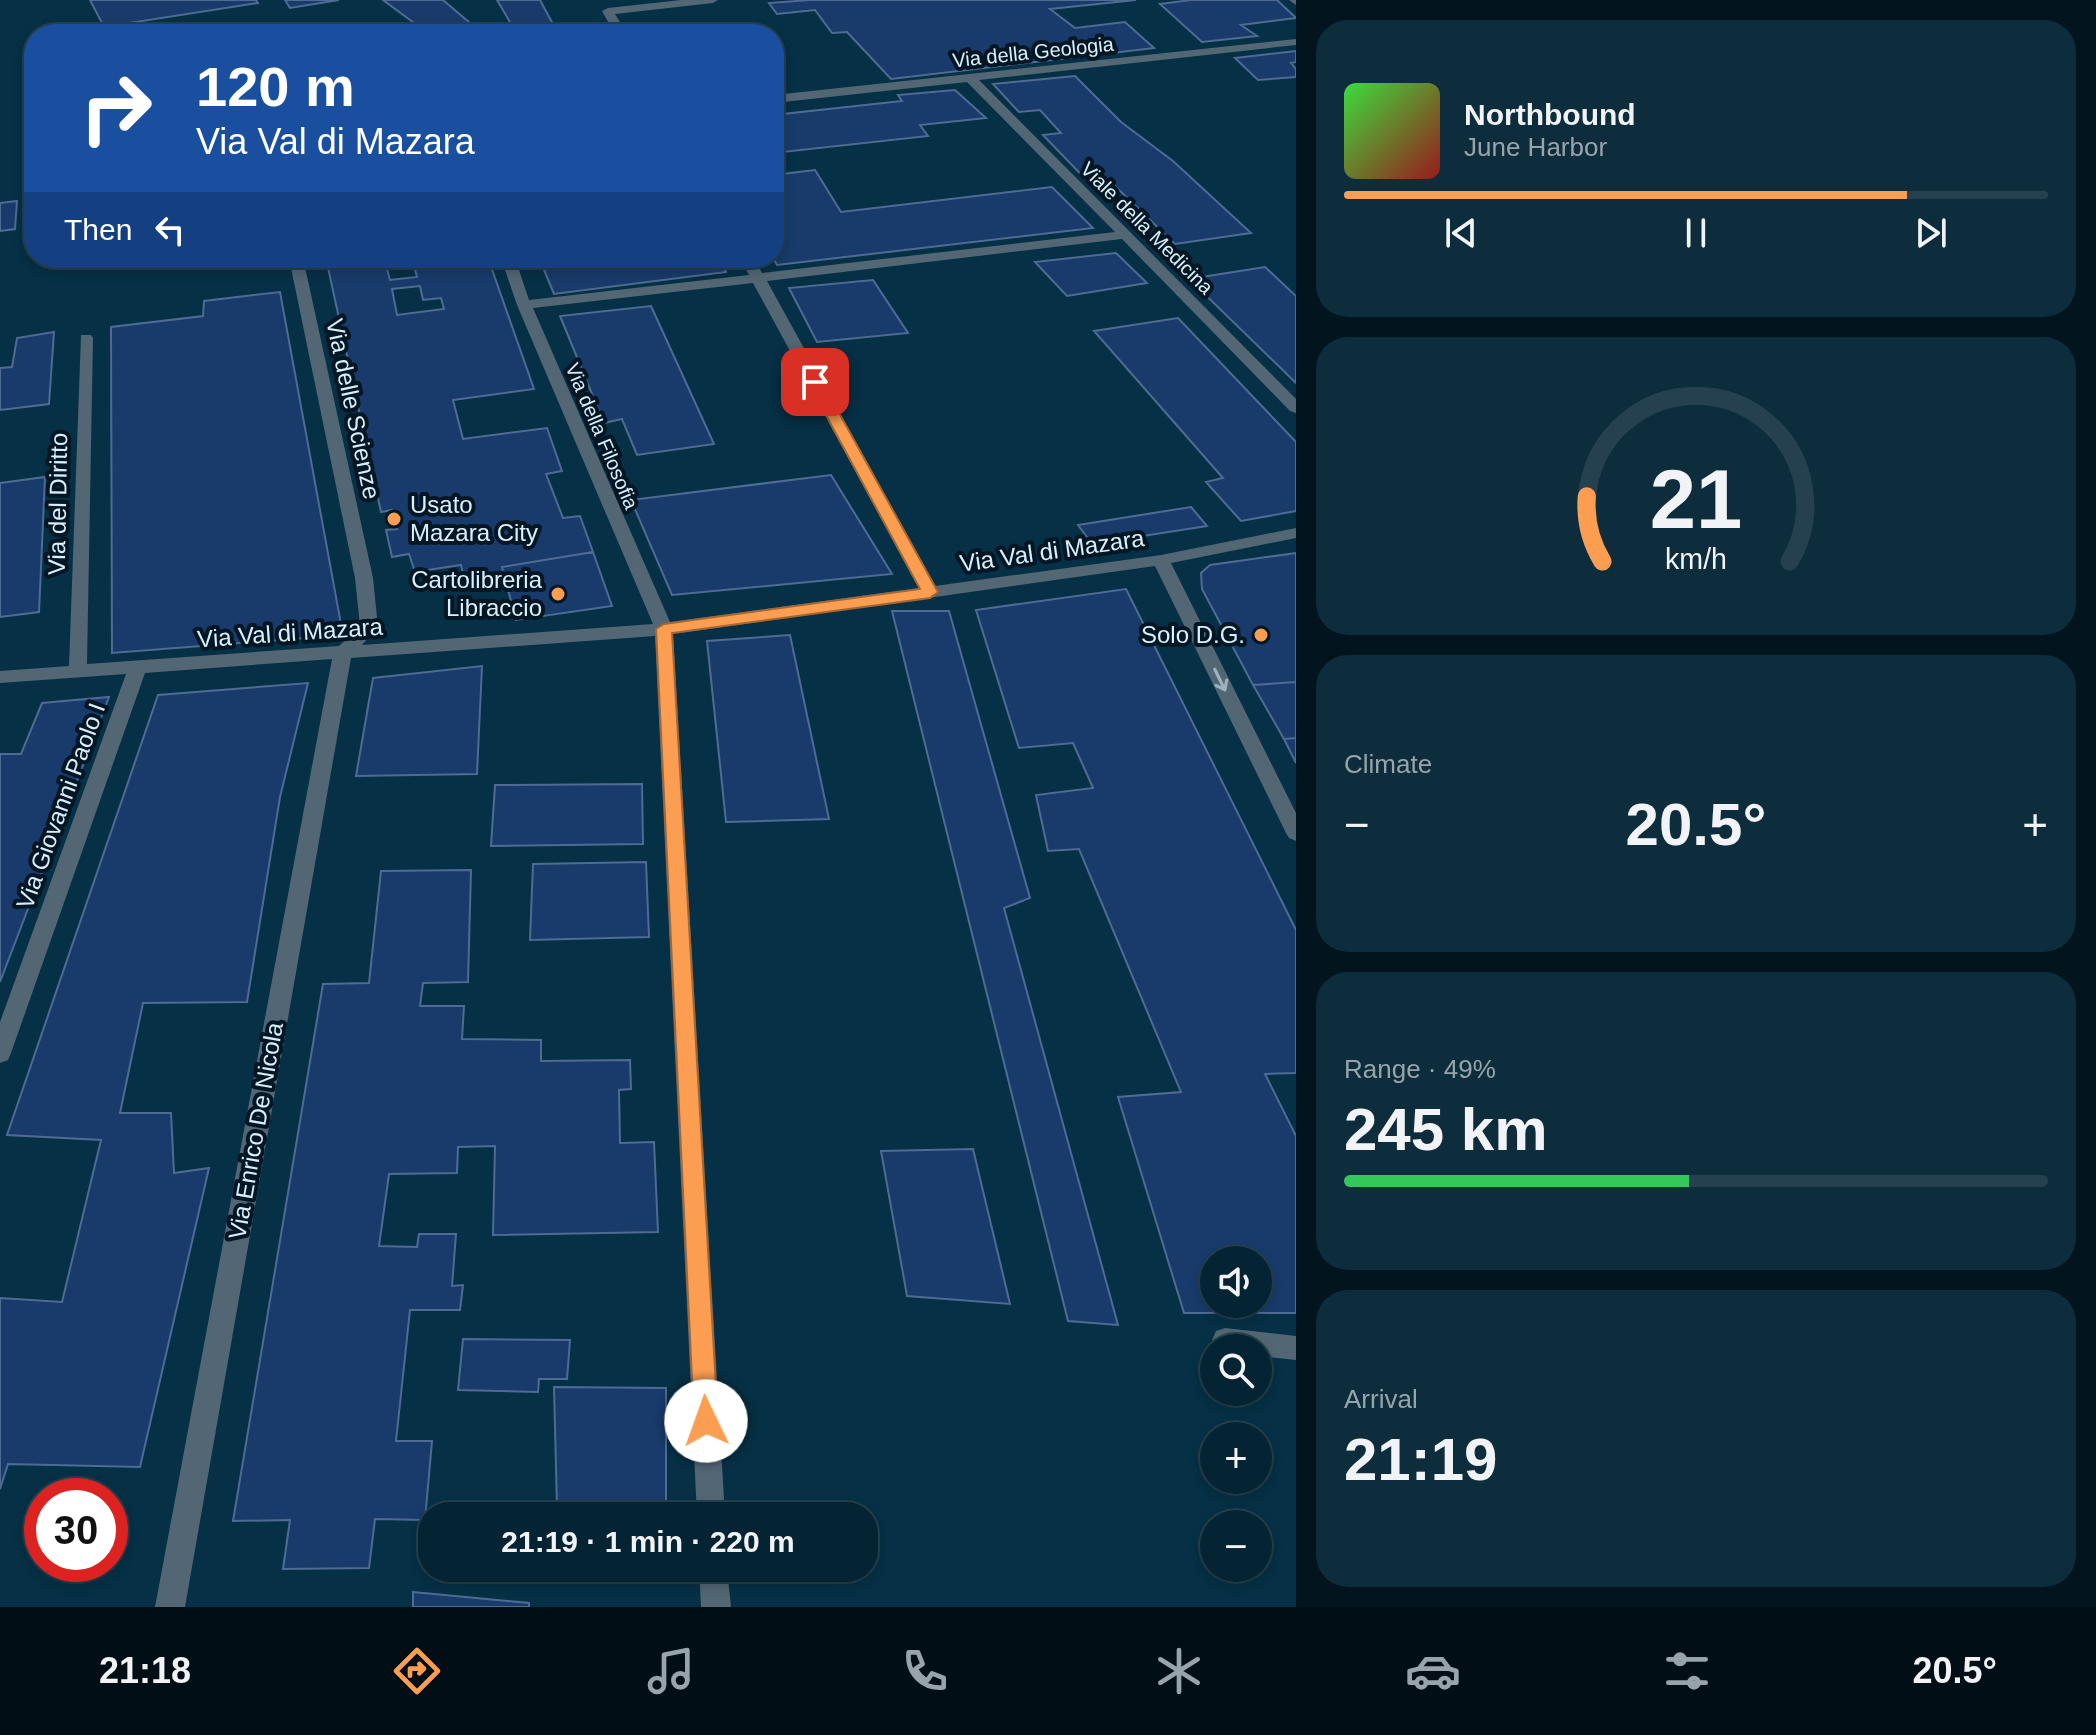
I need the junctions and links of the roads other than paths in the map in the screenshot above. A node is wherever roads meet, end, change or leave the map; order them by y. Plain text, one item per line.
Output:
1 (713, 0) edge
2 (615, 24) edge
3 (1296, 42) edge
4 (969, 77) junction
5 (784, 98) edge
6 (1125, 235) junction
7 (298, 268) edge
8 (511, 268) edge
9 (752, 268) edge
10 (757, 277) junction
11 (524, 305) junction
12 (86, 338) dead end
13 (1296, 408) edge
14 (1296, 533) edge
15 (1161, 560) junction
16 (930, 592) junction
17 (664, 629) junction
18 (342, 654) junction
19 (138, 667) junction
20 (78, 670) junction
21 (0, 677) edge
22 (1296, 833) edge
23 (0, 1053) edge
24 (1272, 1345) edge
25 (1296, 1348) edge
26 (710, 1502) edge
27 (714, 1582) edge
28 (170, 1607) edge
29 (716, 1607) edge

1 - 2 street
3 - 4 street, Via della Geologia
4 - 5 street, Via della Geologia
4 - 6 street, Viale della Medicina
6 - 10 street
6 - 13 street, Viale della Medicina
7 - 18 street, Via delle Scienze
8 - 11 street, Via della Filosofia
9 - 10 street
10 - 11 street
10 - 16 street
11 - 17 street, Via della Filosofia
12 - 20 street, Via del Diritto
14 - 15 street, Via Val di Mazara
15 - 16 street, Via Val di Mazara
15 -> 22 street
16 - 17 street, Via Val di Mazara
17 - 18 street, Via Val di Mazara
17 - 26 street
18 - 19 street, Via Val di Mazara
18 - 28 street, Via Enrico De Nicola
19 - 20 street, Via Val di Mazara
19 - 23 street, Via Giovanni Paolo I
20 - 21 street, Via Val di Mazara
24 - 25 street
27 - 29 street

